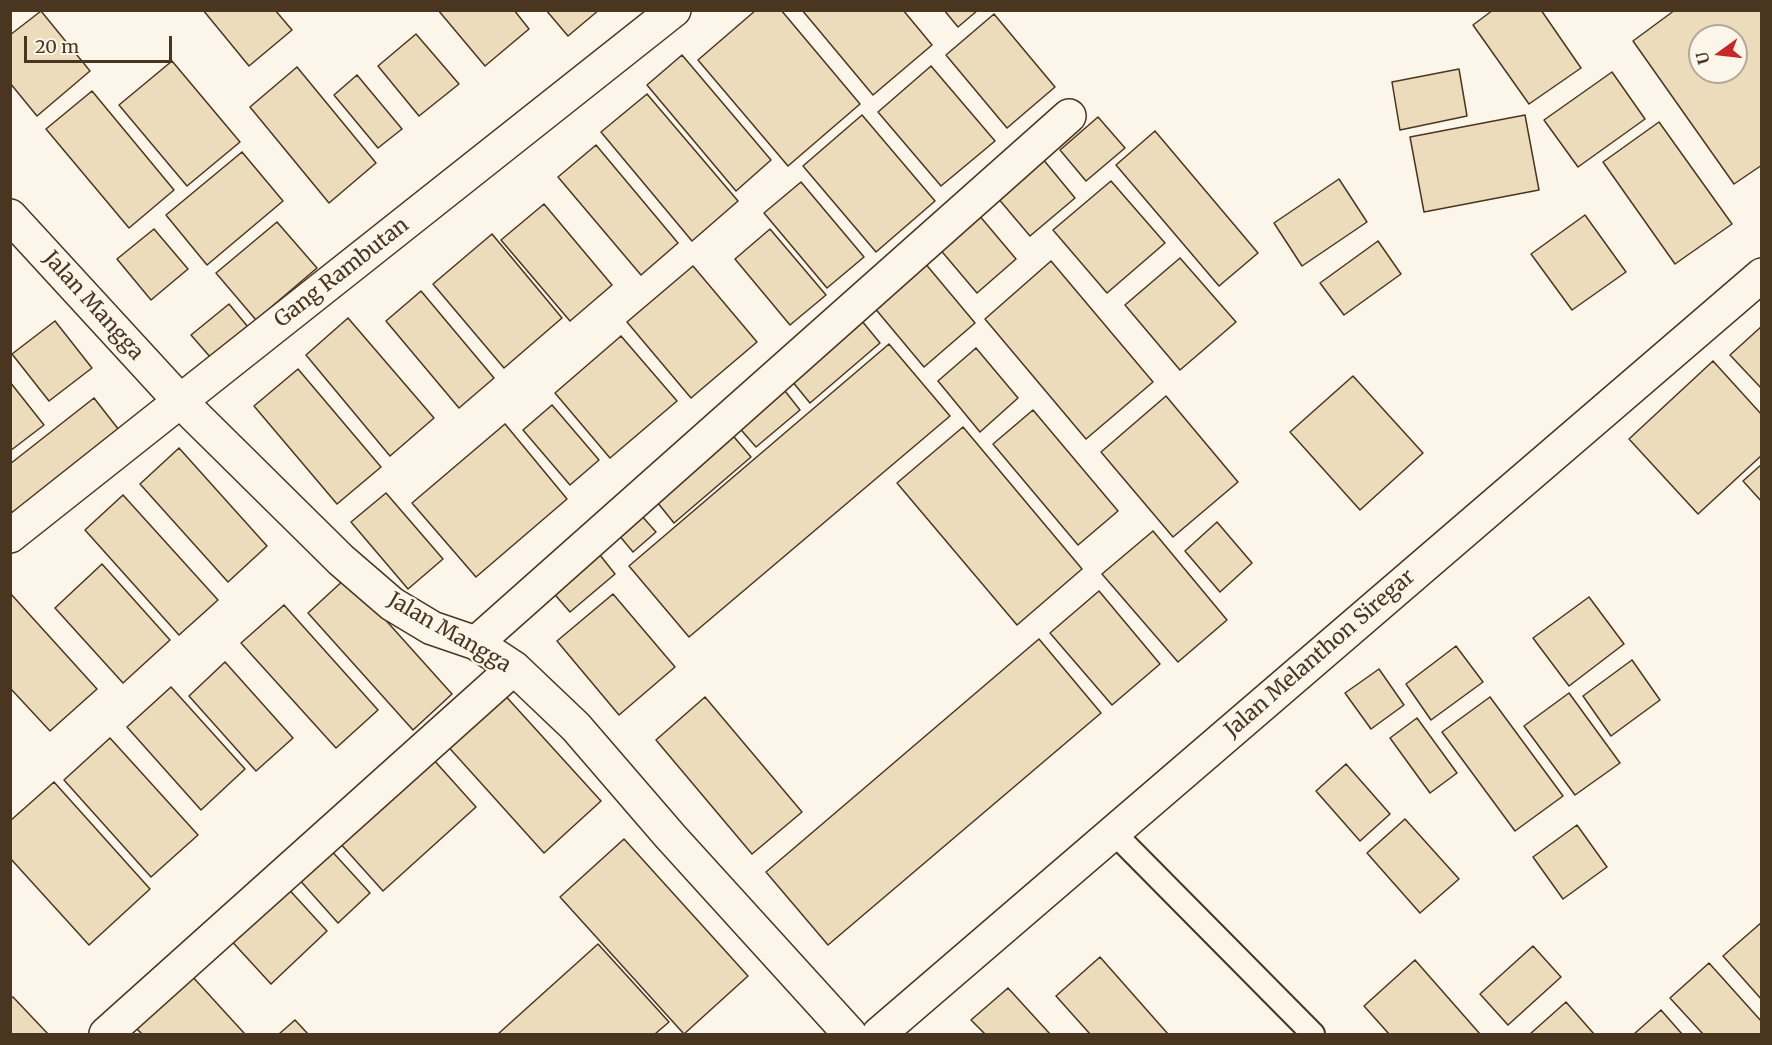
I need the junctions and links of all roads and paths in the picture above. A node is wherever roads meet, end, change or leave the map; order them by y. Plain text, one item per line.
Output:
1 (674, 10) edge
2 (1069, 116) dead end
3 (10, 216) edge
4 (1761, 275) edge
5 (180, 401) junction
6 (10, 536) edge
7 (476, 643) junction
8 (514, 668) junction
9 (1113, 832) junction
10 (106, 1035) edge
11 (850, 1035) edge
12 (879, 1035) edge
13 (1313, 1035) edge

1 - 5 street, Gang Rambutan
2 - 7 street
3 - 5 street, Jalan Mangga
4 - 9 street, Jalan Melanthon Siregar
5 - 6 street, Gang Rambutan
5 - 7 street, Jalan Mangga
7 - 8 street, Jalan Mangga
8 - 10 street
8 - 11 street, Jalan Mangga
9 - 12 street, Jalan Melanthon Siregar
9 - 13 lane

